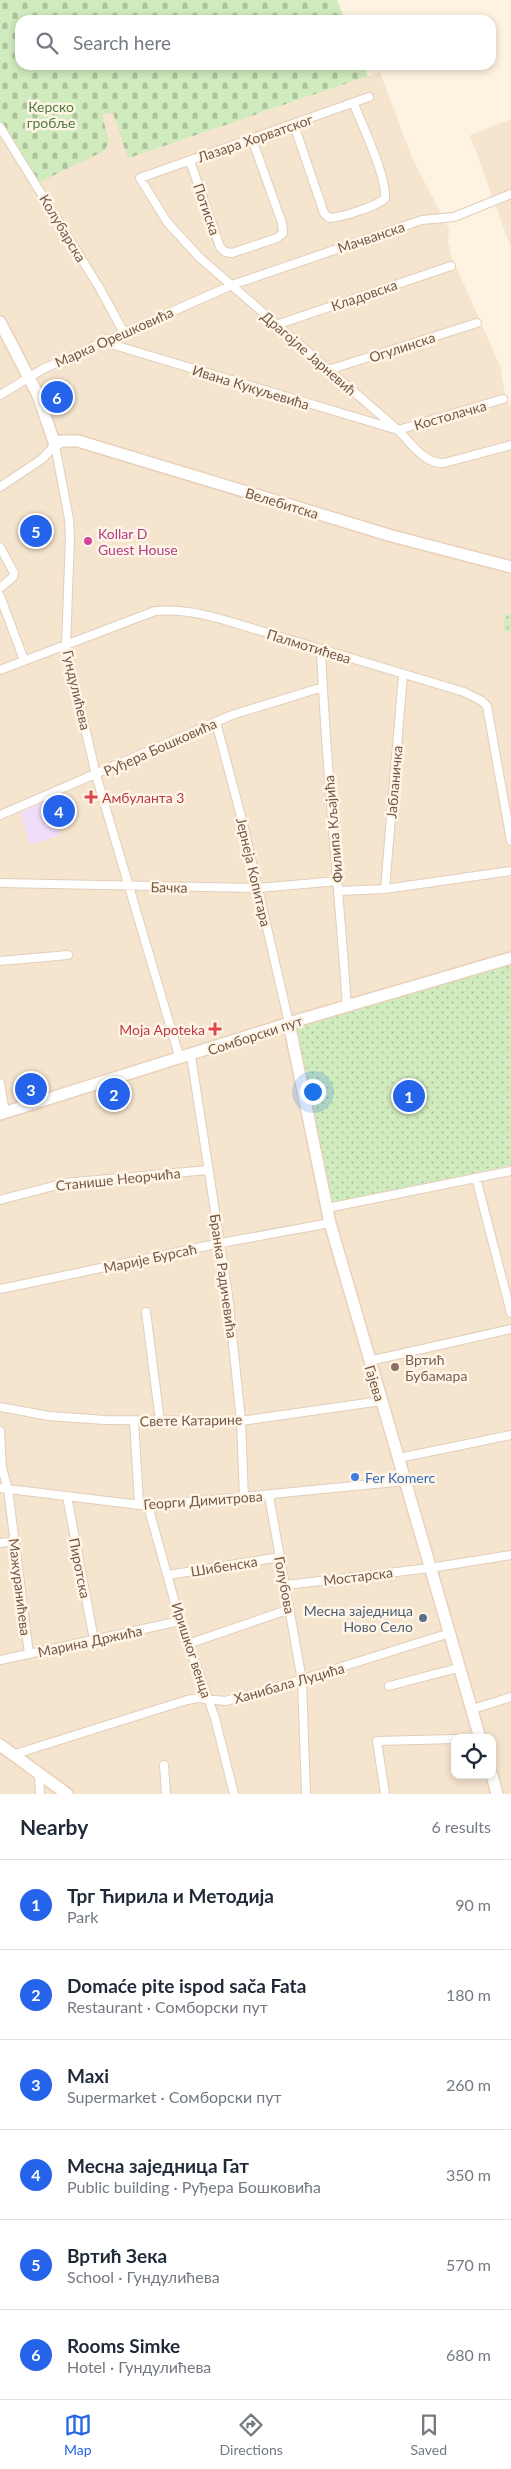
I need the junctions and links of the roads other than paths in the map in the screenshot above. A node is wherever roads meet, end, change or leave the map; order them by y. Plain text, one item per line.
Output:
1 (370, 97) dead end
2 (354, 104) junction
3 (294, 125) junction
4 (0, 128) edge
5 (252, 138) junction
6 (190, 161) junction
7 (140, 178) joint
8 (511, 194) edge
9 (451, 266) dead end
10 (232, 285) junction
11 (477, 323) dead end
12 (276, 325) junction
13 (2, 329) edge
14 (123, 331) junction
15 (106, 339) junction
16 (328, 370) junction
17 (29, 376) junction
18 (0, 395) edge
19 (503, 399) dead end
20 (374, 410) junction
21 (367, 421) junction
22 (398, 430) junction
23 (55, 445) junction
24 (511, 445) edge
25 (0, 487) edge
26 (0, 546) edge
27 (511, 567) edge
28 (0, 588) edge
29 (0, 596) edge
30 (66, 645) junction
31 (321, 650) junction
32 (24, 660) junction
33 (0, 670) edge
34 (403, 675) junction
35 (323, 687) junction
36 (216, 722) junction
37 (96, 775) junction
38 (0, 814) edge
39 (511, 841) edge
40 (507, 872) edge
41 (338, 881) junction
42 (0, 884) edge
43 (128, 886) junction
44 (258, 888) junction
45 (385, 889) junction
46 (339, 891) junction
47 (68, 955) dead end
48 (511, 958) edge
49 (0, 961) edge
50 (347, 1007) junction
51 (289, 1023) junction
52 (185, 1058) junction
53 (0, 1083) edge
54 (2, 1113) edge
55 (208, 1170) junction
56 (511, 1171) edge
57 (476, 1178) junction
58 (0, 1200) edge
59 (326, 1208) junction
60 (330, 1223) junction
61 (221, 1243) junction
62 (0, 1289) edge
63 (146, 1312) dead end
64 (511, 1313) edge
65 (511, 1329) edge
66 (369, 1361) junction
67 (381, 1402) junction
68 (0, 1408) edge
69 (134, 1421) junction
70 (160, 1421) junction
71 (241, 1421) junction
72 (0, 1431) edge
73 (511, 1435) edge
74 (399, 1458) junction
75 (405, 1481) junction
76 (4, 1489) edge
77 (67, 1496) junction
78 (269, 1496) junction
79 (244, 1498) junction
80 (139, 1504) junction
81 (148, 1506) junction
82 (14, 1541) junction
83 (0, 1543) edge
84 (511, 1556) edge
85 (280, 1557) junction
86 (430, 1568) junction
87 (168, 1575) junction
88 (286, 1585) junction
89 (290, 1609) junction
90 (180, 1621) junction
91 (450, 1633) junction
92 (94, 1640) junction
93 (188, 1644) junction
94 (28, 1654) junction
95 (0, 1660) edge
96 (460, 1670) junction
97 (302, 1680) junction
98 (389, 1686) dead end
99 (511, 1698) edge
100 (208, 1700) junction
101 (473, 1709) junction
102 (479, 1734) edge
103 (451, 1739) edge
104 (0, 1745) edge
105 (12, 1755) junction
106 (164, 1765) dead end
107 (39, 1775) junction
108 (493, 1779) edge
109 (40, 1794) edge
110 (67, 1794) edge
111 (166, 1794) edge
112 (234, 1794) edge
113 (306, 1794) edge
114 (385, 1794) edge
115 (497, 1794) edge

1 - 2 street, Лазара Хорватског
2 - 3 street, Лазара Хорватског
2 - 3 street
3 - 5 street, Лазара Хорватског
4 - 14 street, Колубарска
5 - 6 street, Лазара Хорватског
5 - 6 street, Потиска
6 - 7 street, Лазара Хорватског
7 - 10 street, Драгојле Јарневић
8 - 10 street, Мачванска
9 - 12 street, Кладовска
10 - 12 street, Драгојле Јарневић
10 - 14 street, Марка Орешковића
11 - 16 street, Огулинска
12 - 16 street, Драгојле Јарневић
13 - 17 street, Гундулићева
14 - 15 street, Марка Орешковића
15 - 17 street, Марка Орешковића
15 - 21 street, Ивана Кукуљевића
16 - 20 street, Драгојле Јарневић
17 - 18 street, Марка Орешковића
17 - 23 street, Гундулићева
19 - 22 street, Костолачка
20 - 21 street
20 - 22 street, Драгојле Јарневић
21 - 22 street, Ивана Кукуљевића
22 - 24 street, Драгојле Јарневић
23 - 25 street
23 - 27 street, Велебитска
23 - 30 street, Гундулићева
26 - 28 street
29 - 32 street
30 - 31 street, Палмотићева
30 - 32 street, Палмотићева
30 - 37 street, Гундулићева
31 - 34 street, Палмотићева
31 - 35 street, Филипа Кљајића
32 - 33 street, Палмотићева
34 - 39 street, Палмотићева
34 - 45 street, Јабланичка
35 - 36 street, Руђера Бошковића
35 - 41 street, Филипа Кљајића
36 - 37 street, Руђера Бошковића
36 - 44 street, Јернеја Копитара
37 - 38 street, Руђера Бошковића
37 - 43 street, Гундулићева
40 - 45 street
41 - 44 street, Бачка
41 - 46 street, Филипа Кљајића
42 - 43 street, Бачка
43 - 44 street, Бачка
43 - 52 street, Гундулићева
44 - 51 street, Јернеја Копитара
45 - 46 street
46 - 50 street, Филипа Кљајића
47 - 49 street
48 - 50 street, Сомборски пут
50 - 51 street, Сомборски пут
51 - 52 street, Сомборски пут
51 - 59 street, Гајева
52 - 54 street, Сомборски пут
52 - 55 street, Бранка Радичевића
53 - 54 street
55 - 58 street, Станише Неорчића
55 - 61 street, Бранка Радичевића
56 - 57 street
57 - 59 street
57 - 64 street
59 - 60 street, Гајева
60 - 61 street, Марије Бурсаћ
60 - 66 street, Гајева
61 - 62 street, Марије Бурсаћ
61 - 71 street, Бранка Радичевића
63 - 70 street
65 - 66 street
66 - 67 street, Гајева
67 - 71 street, Свете Катарине
67 - 74 street, Гајева
68 - 69 street, Свете Катарине
69 - 70 street, Свете Катарине
69 - 80 street
70 - 71 street, Свете Катарине
71 - 79 street, Бранка Радичевића
72 - 76 street, Мажуранићева
73 - 74 street
74 - 75 street, Гајева
75 - 78 street, Георги Димитрова
75 - 86 street, Гајева
76 - 77 street, Георги Димитрова
76 - 82 street, Мажуранићева
77 - 80 street, Георги Димитрова
77 - 92 street, Пиротска
78 - 79 street, Георги Димитрова
78 - 85 street, Голубова
79 - 81 street, Георги Димитрова
80 - 81 street, Георги Димитрова
81 - 87 street, Иришког венца
82 - 83 street
82 - 94 street, Мажуранићева
84 - 86 street, Мостарска
85 - 87 street, Шибенска
85 - 88 street, Голубова
86 - 88 street, Мостарска
86 - 91 street, Гајева
87 - 90 street, Иришког венца
88 - 89 street, Голубова
89 - 93 street
89 - 97 street, Голубова
90 - 92 street, Марина Држића
90 - 93 street, Иришког венца
91 - 96 street, Гајева
91 - 97 street, Ханибала Луцића
92 - 94 street, Марина Држића
93 - 100 street, Иришког венца
94 - 95 street, Марина Држића
96 - 98 street
96 - 101 street, Гајева
97 - 100 street, Ханибала Луцића
97 - 113 street, Голубова
99 - 101 street
100 - 105 street, Ханибала Луцића
100 - 112 street, Иришког венца
101 - 102 street, Гајева
103 - 114 street
104 - 105 street
105 - 107 street
106 - 111 street
107 - 109 street
107 - 110 street
108 - 115 street

